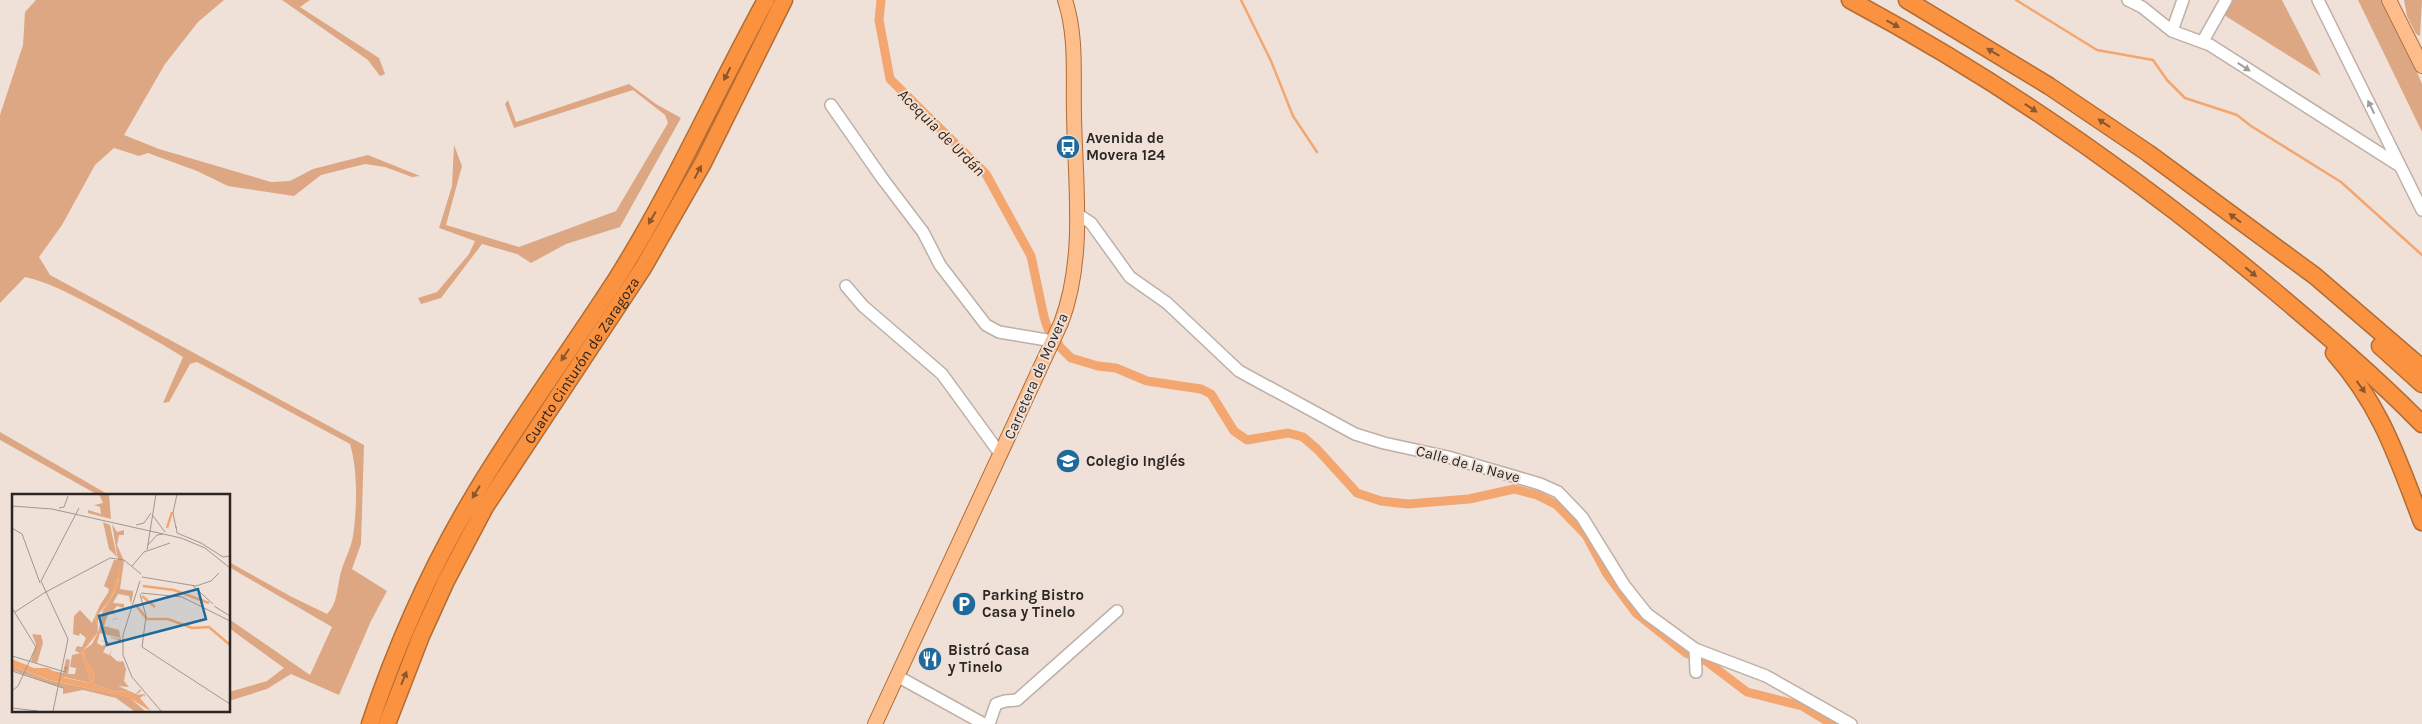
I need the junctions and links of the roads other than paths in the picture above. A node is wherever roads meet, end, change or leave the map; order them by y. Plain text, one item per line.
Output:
1 (758, 0) edge
2 (766, 0) edge
3 (784, 0) edge
4 (795, 0) edge
5 (1065, 0) edge
6 (1850, 0) edge
7 (1907, 0) edge
8 (2128, 0) edge
9 (2183, 0) edge
10 (2226, 0) edge
11 (2318, 0) edge
12 (2389, 0) edge
13 (2398, 0) edge
14 (2143, 3) edge
15 (2402, 26) junction
16 (2172, 30) junction
17 (2203, 42) junction
18 (738, 50) junction
19 (2422, 66) edge
20 (732, 104) junction
21 (831, 105) dead end
22 (2386, 138) junction
23 (2374, 150) junction
24 (2400, 166) junction
25 (2422, 210) edge
26 (1076, 213) junction
27 (2274, 248) junction
28 (846, 286) dead end
29 (2310, 321) junction
30 (1051, 341) junction
31 (2422, 368) edge
32 (2422, 384) edge
33 (2422, 424) edge
34 (1000, 455) junction
35 (2422, 522) edge
36 (1117, 611) dead end
37 (898, 676) junction
38 (370, 724) edge
39 (387, 724) edge
40 (875, 724) edge
41 (984, 724) edge
42 (989, 724) edge
43 (1851, 724) edge

1 - 18 highway
2 - 18 highway
3 - 20 highway, Cuarto Cinturón de Zaragoza
4 - 20 highway
5 - 26 main road, Carretera de Movera
6 -> 29 highway
27 -> 7 highway
8 - 14 street
9 - 16 street
10 - 17 street
22 -> 11 street
12 - 15 main road
13 - 15 main road
14 - 16 street
15 - 19 main road
16 - 17 street
17 -> 23 street
18 -> 38 highway
39 -> 20 highway, Cuarto Cinturón de Zaragoza
21 - 30 street
22 - 23 street
22 - 24 street
23 - 24 street
24 - 25 street
26 - 30 main road, Carretera de Movera
26 - 43 street, Calle de la Nave
27 - 31 highway
27 - 32 highway
28 - 34 street
29 - 33 highway
29 -> 35 highway
30 - 34 main road, Carretera de Movera
34 - 37 main road, Carretera de Movera
36 - 42 street
37 - 40 main road, Carretera de Movera
37 - 41 street

